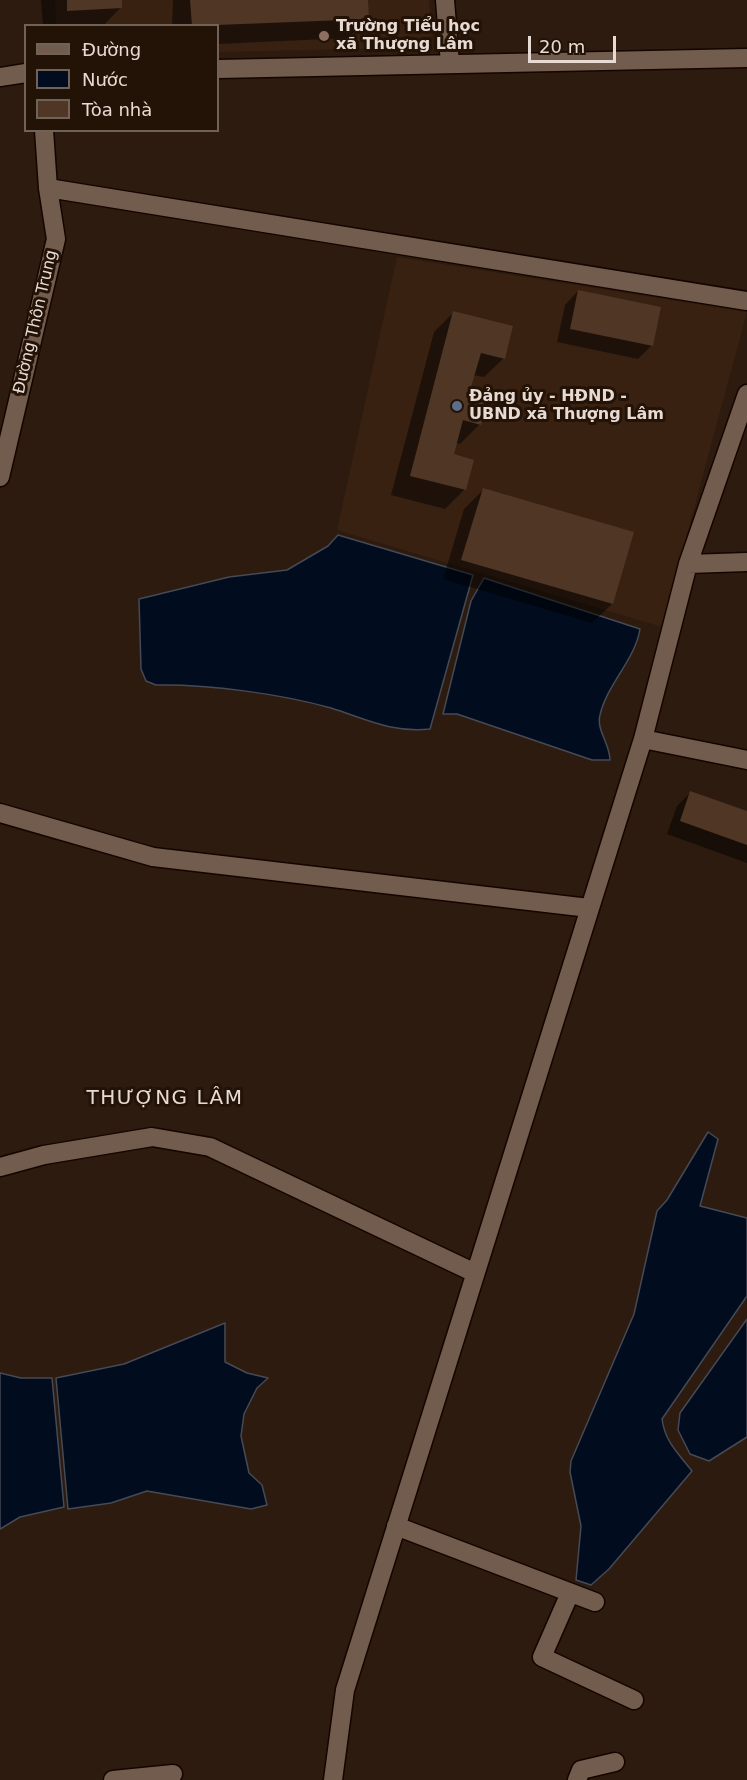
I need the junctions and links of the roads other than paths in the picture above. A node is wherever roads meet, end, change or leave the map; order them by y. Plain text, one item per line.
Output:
1 (445, 0) edge
2 (747, 58) edge
3 (450, 64) junction
4 (219, 69) edge
5 (24, 73) edge
6 (0, 77) edge
7 (44, 132) edge
8 (48, 188) junction
9 (747, 302) edge
10 (747, 394) edge
11 (0, 477) edge
12 (747, 562) edge
13 (688, 564) junction
14 (643, 739) junction
15 (747, 760) edge
16 (0, 813) edge
17 (590, 908) junction
18 (0, 1167) edge
19 (475, 1274) junction
20 (396, 1526) junction
21 (570, 1593) junction
22 (596, 1602) dead end
23 (634, 1700) dead end
24 (615, 1762) dead end
25 (173, 1774) dead end
26 (113, 1780) edge
27 (333, 1780) edge
28 (577, 1780) edge

1 - 3 street
2 - 3 street
3 - 4 street
5 - 6 street
7 - 8 street, Đường Thôn Trung
8 - 9 street
8 - 11 street, Đường Thôn Trung
10 - 13 street
12 - 13 street
13 - 14 street
14 - 15 street
14 - 17 street
16 - 17 street
17 - 19 street
18 - 19 street
19 - 20 street
20 - 21 street
20 - 27 street
21 - 22 street
21 - 23 street
24 - 28 street
25 - 26 street

